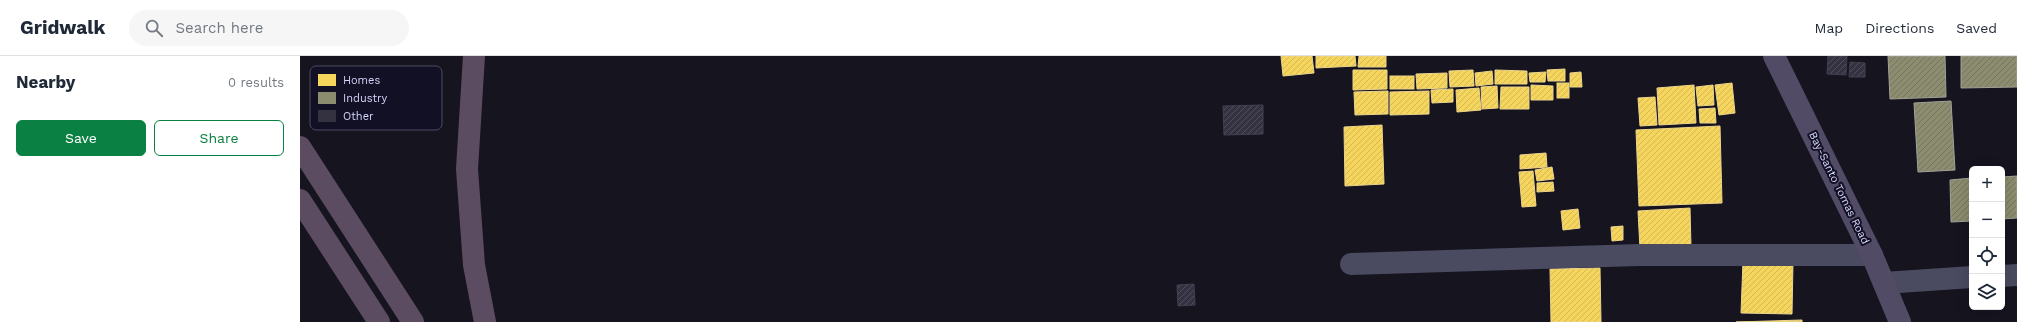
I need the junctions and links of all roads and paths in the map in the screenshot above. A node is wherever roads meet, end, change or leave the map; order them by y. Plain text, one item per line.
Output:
1 (474, 56) edge
2 (1774, 56) edge
3 (300, 147) edge
4 (300, 200) edge
5 (1872, 255) junction
6 (1351, 264) dead end
7 (2017, 275) edge
8 (2005, 276) edge
9 (1969, 277) edge
10 (1884, 283) junction
11 (378, 322) edge
12 (413, 322) edge
13 (485, 322) edge
14 (1900, 322) edge

1 - 13 highway
2 - 5 main road, Bay-Santo Tomas Road
3 - 12 highway
4 - 11 highway
5 - 6 street
5 - 10 main road, Bay-Santo Tomas Road
7 - 8 street
9 - 10 street
10 - 14 main road, Bay-Santo Tomas Road

